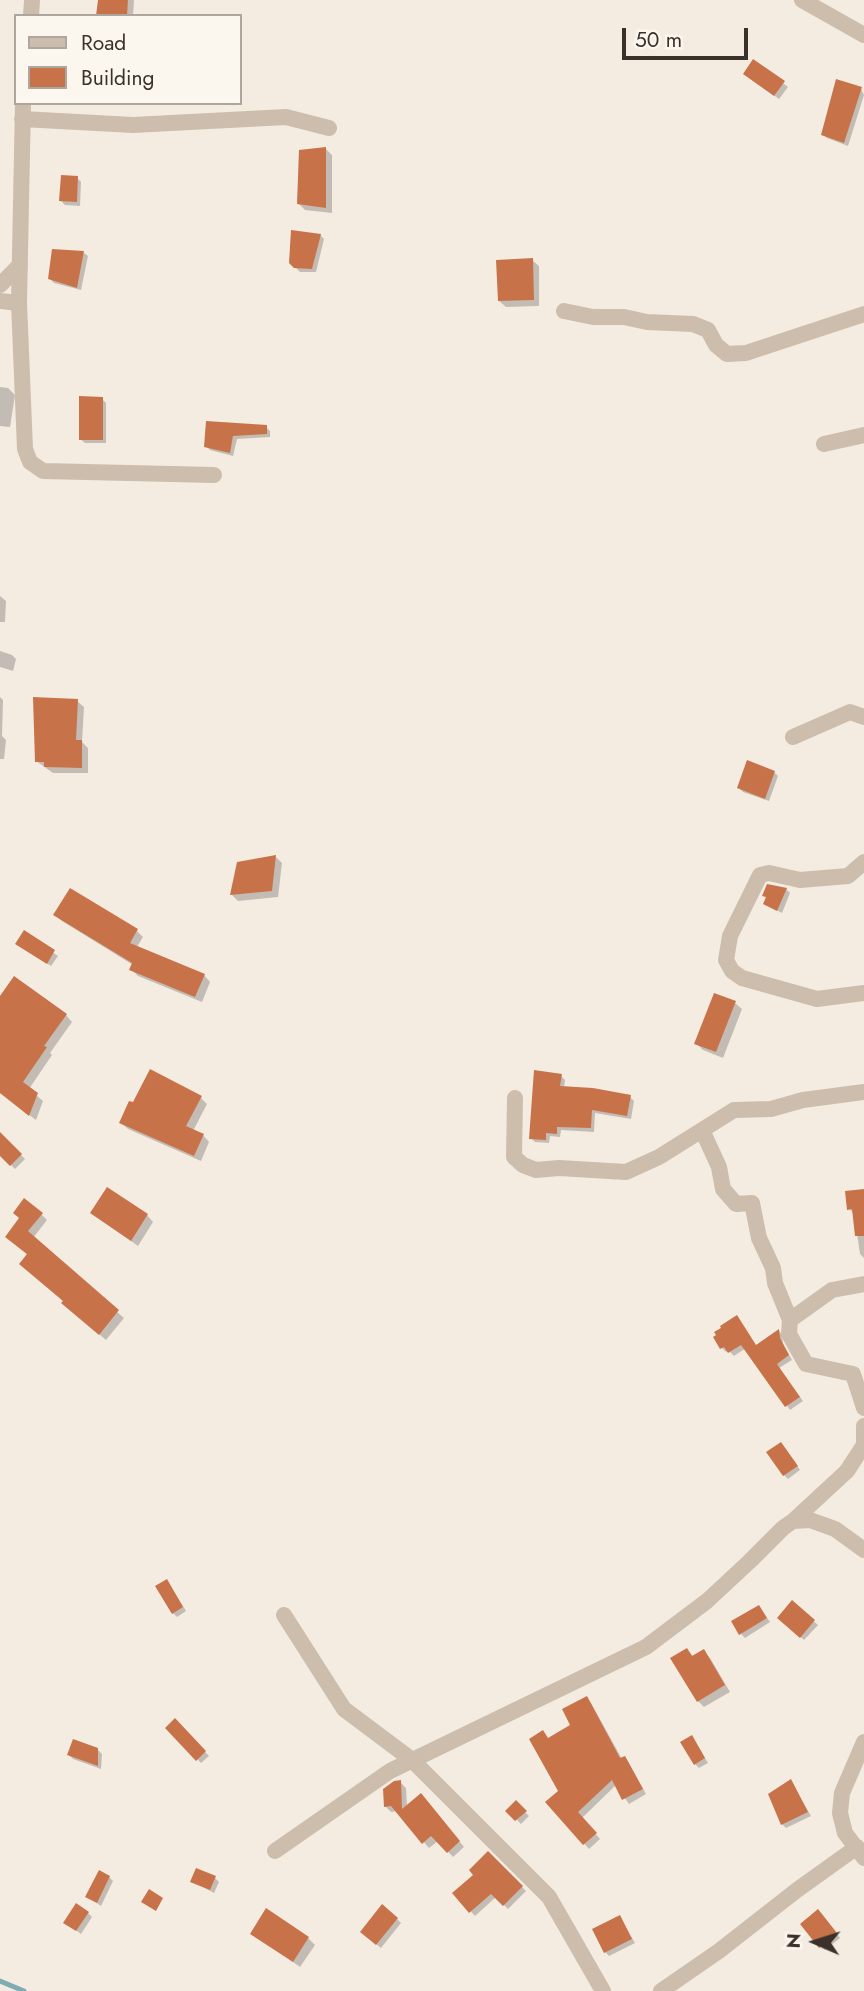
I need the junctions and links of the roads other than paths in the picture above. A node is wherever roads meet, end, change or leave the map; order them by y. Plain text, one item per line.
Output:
1 (802, 0) edge
2 (864, 35) edge
3 (23, 111) edge
4 (329, 128) dead end
5 (20, 265) junction
6 (0, 285) edge
7 (0, 300) edge
8 (19, 303) junction
9 (564, 311) dead end
10 (864, 314) edge
11 (864, 435) edge
12 (824, 444) dead end
13 (214, 475) dead end
14 (864, 717) edge
15 (793, 737) dead end
16 (864, 862) edge
17 (864, 993) edge
18 (864, 1092) edge
19 (515, 1098) dead end
20 (702, 1130) junction
21 (864, 1283) edge
22 (790, 1320) junction
23 (864, 1408) edge
24 (864, 1415) edge
25 (864, 1427) edge
26 (793, 1521) junction
27 (864, 1550) edge
28 (284, 1615) dead end
29 (864, 1742) edge
30 (412, 1760) junction
31 (275, 1851) dead end
32 (860, 1852) edge
33 (603, 1991) edge
34 (662, 1991) edge

1 - 2 street
3 - 4 street
3 - 5 street
5 - 6 street
5 - 8 street
7 - 8 street
8 - 13 street
9 - 10 street
11 - 12 street
14 - 15 street
16 - 17 street
18 - 20 street
19 - 20 street
20 - 22 street
21 - 22 street
22 - 23 street
24 - 25 street
25 - 26 street
26 - 27 street
26 - 30 street
28 - 30 street
29 - 32 street
30 - 31 street
30 - 33 street
32 - 34 street

